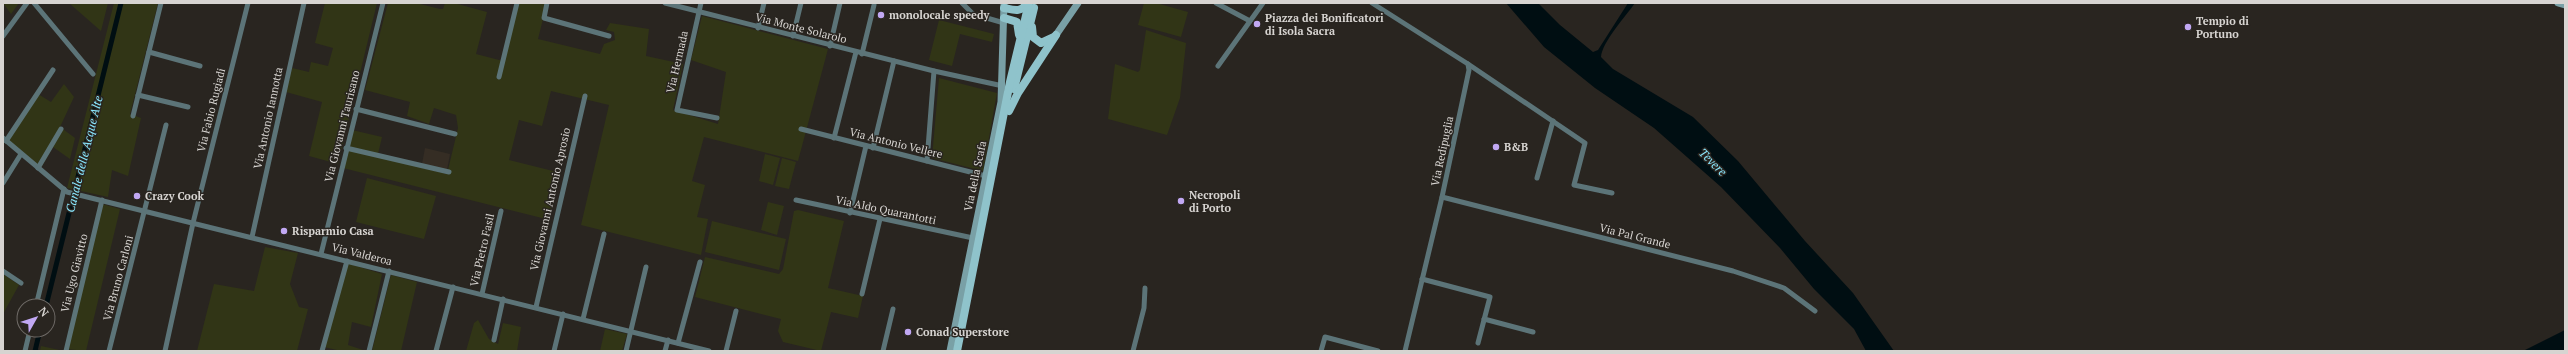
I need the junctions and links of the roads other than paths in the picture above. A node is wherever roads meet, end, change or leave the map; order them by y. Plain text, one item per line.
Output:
1 (27, 3) edge
2 (34, 3) edge
3 (162, 3) edge
4 (248, 3) edge
5 (304, 3) edge
6 (383, 3) edge
7 (517, 3) edge
8 (547, 3) edge
9 (665, 3) edge
10 (701, 3) edge
11 (764, 3) edge
12 (801, 3) edge
13 (840, 3) edge
14 (962, 3) edge
15 (1028, 3) edge
16 (1035, 3) edge
17 (1078, 3) edge
18 (1216, 3) edge
19 (1263, 3) edge
20 (1372, 3) edge
21 (2558, 3) edge
22 (874, 5) dead end
23 (1004, 5) edge
24 (2565, 5) edge
25 (699, 11) junction
26 (1032, 13) junction
27 (1004, 20) junction
28 (1250, 21) junction
29 (758, 28) junction
30 (1056, 35) junction
31 (3, 36) edge
32 (609, 36) dead end
33 (793, 36) junction
34 (830, 46) junction
35 (1018, 48) junction
36 (149, 52) junction
37 (856, 52) junction
38 (862, 54) junction
39 (894, 61) junction
40 (1468, 64) junction
41 (200, 66) dead end
42 (1218, 66) dead end
43 (53, 70) dead end
44 (934, 71) junction
45 (93, 74) dead end
46 (499, 77) dead end
47 (1002, 86) junction
48 (138, 95) junction
49 (585, 96) dead end
50 (188, 107) dead end
51 (356, 109) junction
52 (1009, 111) junction
53 (133, 116) dead end
54 (717, 118) dead end
55 (1553, 121) junction
56 (166, 125) dead end
57 (61, 129) dead end
58 (801, 129) dead end
59 (455, 134) dead end
60 (834, 138) junction
61 (4, 140) edge
62 (866, 146) junction
63 (346, 148) junction
64 (874, 148) junction
65 (22, 154) junction
66 (927, 161) junction
67 (38, 168) junction
68 (995, 169) junction
69 (448, 172) dead end
70 (986, 176) junction
71 (1537, 178) dead end
72 (3, 182) edge
73 (66, 191) junction
74 (1612, 193) dead end
75 (1442, 197) junction
76 (102, 200) junction
77 (796, 200) dead end
78 (146, 211) junction
79 (501, 211) dead end
80 (850, 213) junction
81 (880, 219) junction
82 (193, 223) junction
83 (604, 234) dead end
84 (252, 237) junction
85 (973, 238) junction
86 (321, 254) junction
87 (347, 261) junction
88 (700, 262) dead end
89 (646, 267) dead end
90 (3, 271) edge
91 (389, 271) junction
92 (1422, 279) junction
93 (21, 283) dead end
94 (453, 287) junction
95 (1145, 288) dead end
96 (482, 294) junction
97 (862, 294) dead end
98 (38, 298) edge
99 (503, 299) junction
100 (536, 307) junction
101 (893, 309) dead end
102 (736, 311) dead end
103 (1815, 311) dead end
104 (563, 314) junction
105 (583, 319) junction
106 (1484, 319) junction
107 (630, 331) junction
108 (1533, 332) dead end
109 (28, 338) edge
110 (494, 340) dead end
111 (668, 340) junction
112 (678, 343) junction
113 (1478, 343) dead end
114 (25, 351) edge
115 (66, 351) edge
116 (109, 351) edge
117 (165, 351) edge
118 (322, 351) edge
119 (369, 351) edge
120 (436, 351) edge
121 (554, 351) edge
122 (626, 351) edge
123 (665, 351) edge
124 (709, 351) edge
125 (726, 351) edge
126 (883, 351) edge
127 (950, 351) edge
128 (957, 351) edge
129 (1133, 351) edge
130 (1321, 351) edge
131 (1378, 351) edge
132 (1405, 351) edge

1 - 31 street
2 - 45 street
3 - 36 street
4 - 82 street, Via Fabio Rugiadi
5 - 84 street, Via Antonio Iannotta
6 - 51 street, Via Giovanni Taurisano
7 - 46 street
8 - 32 street
9 - 25 street, Via Monte Solarolo
10 - 25 street, Via Hermada
11 - 29 street
12 - 33 street
13 - 34 street
14 - 27 street
15 - 23 main road
15 - 35 main road
16 - 26 main road
17 - 30 street
18 - 28 street
19 - 28 street
20 - 40 street
21 - 24 street
22 - 38 street
23 - 27 street, Via della Scafa
25 - 29 street, Via Monte Solarolo
25 - 54 street, Via Hermada
26 - 30 main road
26 - 52 main road
27 - 35 main road
27 - 47 street, Via della Scafa
28 - 42 street
29 - 33 street, Via Monte Solarolo
30 - 52 main road
33 - 34 street, Via Monte Solarolo
34 - 37 street, Via Monte Solarolo
35 - 68 main road
36 - 41 street
36 - 48 street
37 - 38 street, Via Monte Solarolo
37 - 60 street
38 - 39 street, Via Monte Solarolo
39 - 44 street, Via Monte Solarolo
39 - 64 street
40 - 55 street
40 - 75 street, Via Redipuglia
43 - 61 street
44 - 47 street, Via Monte Solarolo
44 - 66 street
47 - 70 street, Via della Scafa
48 - 50 street
48 - 53 street
49 - 100 street, Via Giovanni Antonio Aprosio
51 - 59 street
51 - 63 street, Via Giovanni Taurisano
52 - 68 main road
55 - 71 street
55 - 74 street
56 - 78 street, Via Bruno Carloni
57 - 67 street
58 - 60 street, Via Antonio Vellere
60 - 62 street, Via Antonio Vellere
61 - 65 street, Via Valderoa
62 - 64 street, Via Antonio Vellere
62 - 80 street
63 - 69 street
63 - 86 street, Via Giovanni Taurisano
64 - 66 street, Via Antonio Vellere
65 - 67 street, Via Valderoa
65 - 72 street
66 - 70 street, Via Antonio Vellere
67 - 73 street, Via Valderoa
68 - 128 main road
70 - 85 street, Via della Scafa
73 - 76 street, Via Valderoa
73 - 98 street
75 - 92 street, Via Redipuglia
75 - 103 street, Via Pal Grande
76 - 78 street, Via Valderoa
76 - 115 street, Via Ugo Giavitto
77 - 80 street, Via Aldo Quarantotti
78 - 82 street, Via Valderoa
78 - 116 street, Via Bruno Carloni
79 - 96 street, Via Pietro Fasil
80 - 81 street, Via Aldo Quarantotti
81 - 85 street, Via Aldo Quarantotti
81 - 97 street
82 - 84 street, Via Valderoa
82 - 117 street, Via Fabio Rugiadi
83 - 105 street
84 - 86 street, Via Valderoa
85 - 127 street, Via della Scafa
86 - 87 street, Via Valderoa
87 - 91 street, Via Valderoa
87 - 118 street
88 - 112 street
89 - 107 street
90 - 93 street
91 - 94 street, Via Valderoa
91 - 119 street
92 - 106 street
92 - 132 street, Via Redipuglia
94 - 96 street, Via Valderoa
94 - 120 street
95 - 129 street
96 - 99 street, Via Valderoa
99 - 100 street, Via Valderoa
99 - 110 street
100 - 104 street, Via Valderoa
101 - 126 street
102 - 125 street
104 - 105 street, Via Valderoa
104 - 121 street
105 - 107 street, Via Valderoa
106 - 108 street
106 - 113 street
107 - 111 street, Via Valderoa
107 - 122 street
109 - 114 street
111 - 112 street, Via Valderoa
111 - 123 street
112 - 124 street, Via Valderoa
130 - 131 street

